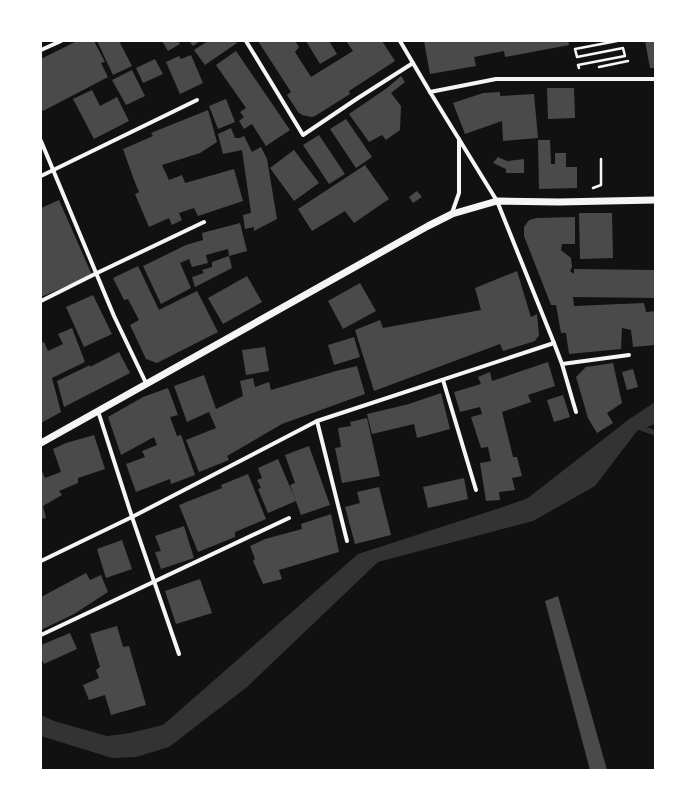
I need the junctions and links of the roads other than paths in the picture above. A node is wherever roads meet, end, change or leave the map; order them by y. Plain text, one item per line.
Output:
1 (61, 41) edge
2 (246, 41) edge
3 (400, 41) edge
4 (41, 50) edge
5 (413, 63) junction
6 (655, 79) edge
7 (430, 92) junction
8 (197, 100) dead end
9 (458, 139) junction
10 (41, 141) edge
11 (53, 171) junction
12 (41, 176) edge
13 (655, 200) edge
14 (497, 201) junction
15 (452, 214) junction
16 (204, 222) dead end
17 (96, 273) junction
18 (41, 301) edge
19 (554, 343) junction
20 (629, 355) dead end
21 (562, 364) junction
22 (443, 380) junction
23 (146, 383) junction
24 (98, 411) junction
25 (576, 412) dead end
26 (316, 421) junction
27 (41, 443) edge
28 (476, 490) dead end
29 (132, 517) junction
30 (289, 518) dead end
31 (347, 541) dead end
32 (41, 561) edge
33 (154, 582) junction
34 (41, 635) edge
35 (178, 654) dead end

1 - 4 street
2 - 5 street
3 - 5 street
5 - 7 street
6 - 7 street
7 - 9 street
8 - 11 street
9 - 14 street
9 - 15 street
10 - 11 street
11 - 12 street
11 - 17 street
13 - 14 street
14 - 15 street
14 - 19 street
15 - 23 street
16 - 17 street
17 - 18 street
17 - 23 street
19 - 21 street
19 - 22 street
20 - 21 street
21 - 25 street
22 - 26 street
22 - 28 street
23 - 24 street
24 - 27 street
24 - 29 street
26 - 29 street
26 - 31 street
29 - 32 street
29 - 33 street
30 - 33 street
33 - 34 street
33 - 35 street

